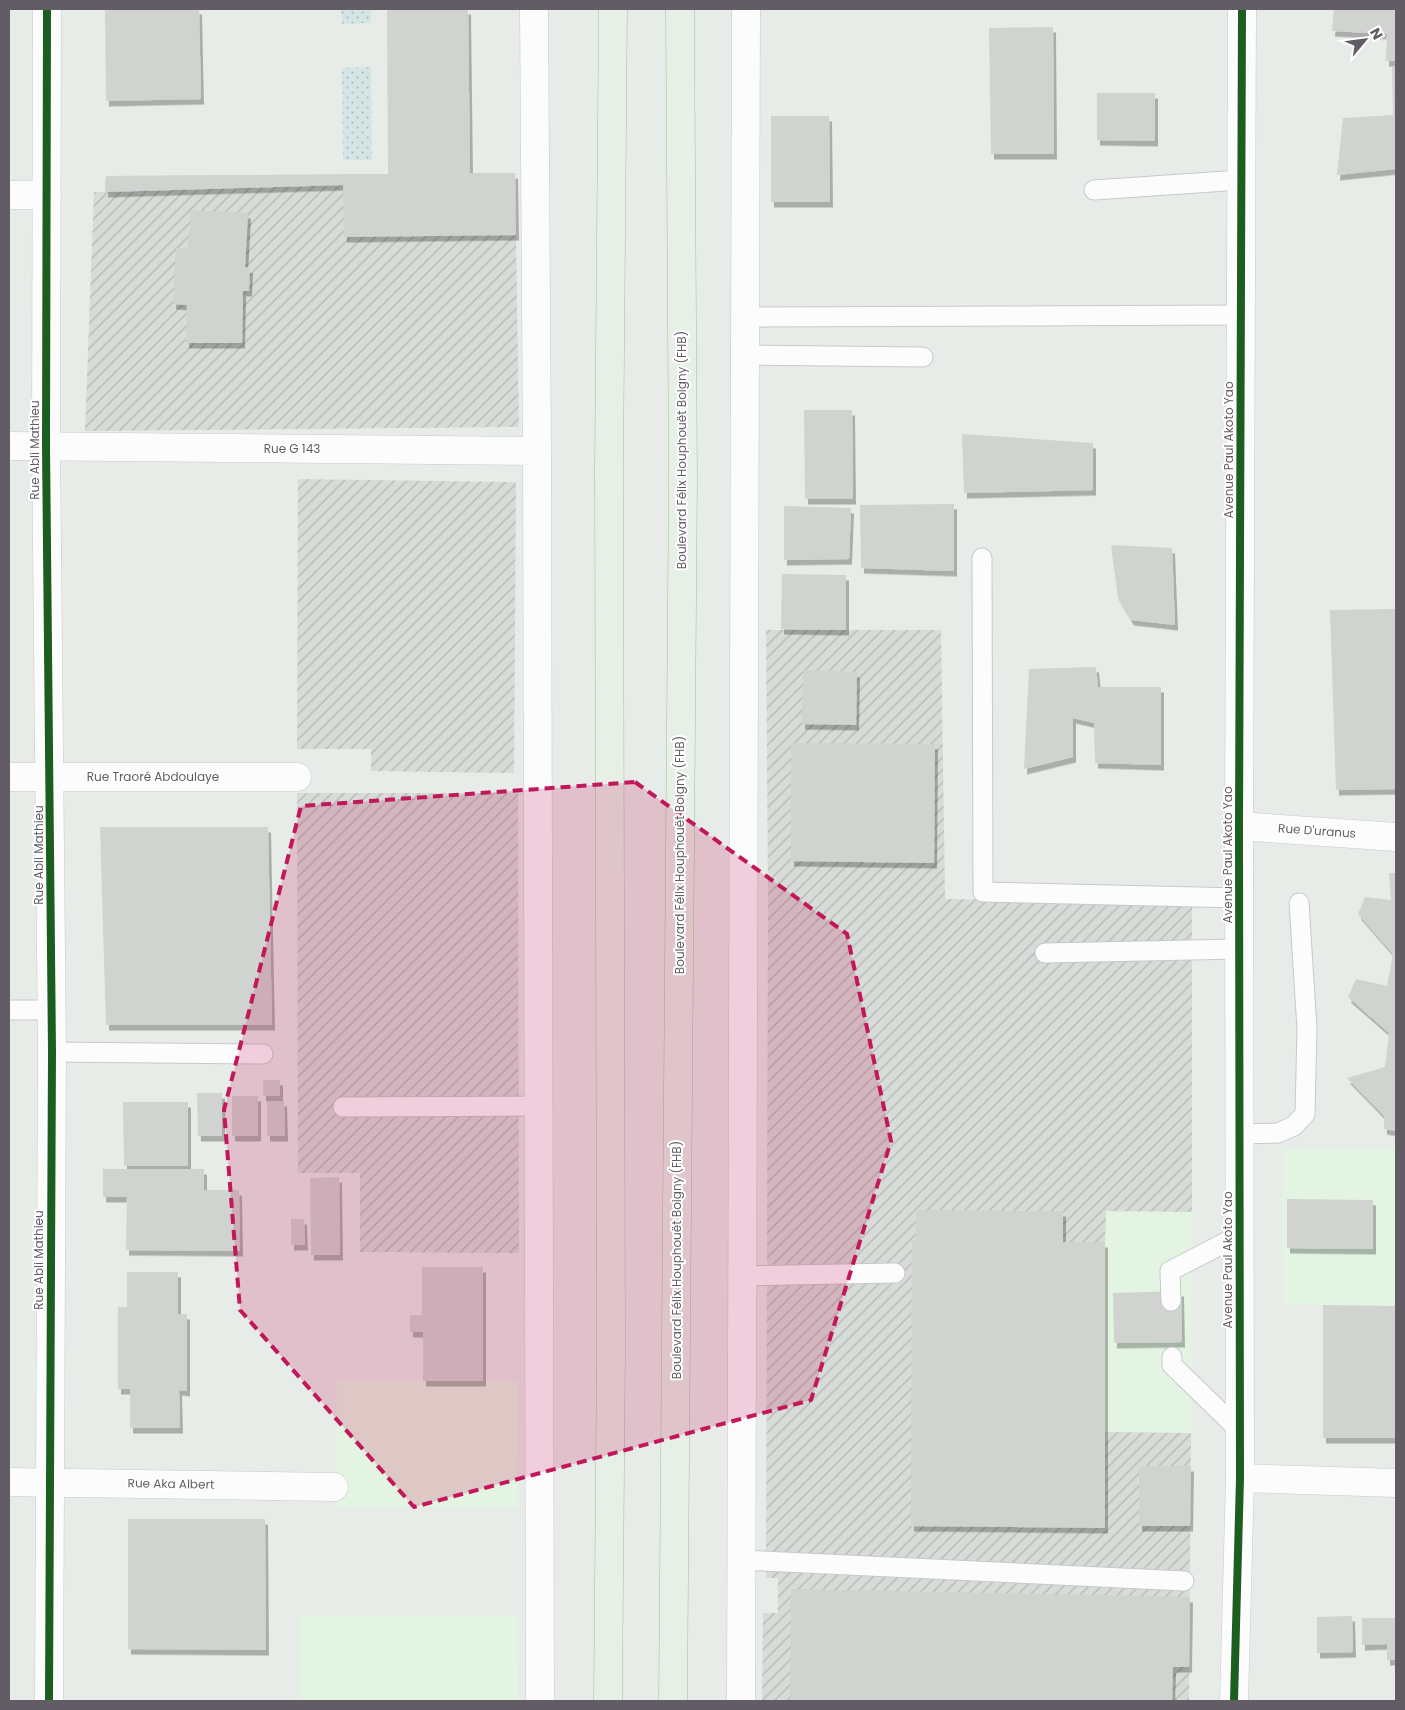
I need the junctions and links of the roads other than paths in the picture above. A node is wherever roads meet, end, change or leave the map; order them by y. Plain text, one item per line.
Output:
1 (47, 9) edge
2 (534, 9) edge
3 (613, 9) edge
4 (680, 9) edge
5 (746, 9) edge
6 (1242, 9) edge
7 (1241, 180) junction
8 (1094, 190) dead end
9 (47, 195) junction
10 (9, 196) edge
11 (1241, 315) junction
12 (746, 317) junction
13 (746, 355) junction
14 (923, 357) dead end
15 (9, 446) edge
16 (46, 446) junction
17 (538, 451) junction
18 (982, 558) dead end
19 (9, 776) edge
20 (50, 776) junction
21 (297, 777) dead end
22 (1239, 826) junction
23 (1396, 837) edge
24 (1239, 898) junction
25 (1299, 903) dead end
26 (1240, 949) junction
27 (1044, 954) dead end
28 (9, 1010) edge
29 (51, 1010) junction
30 (52, 1052) junction
31 (263, 1054) dead end
32 (539, 1106) junction
33 (343, 1107) dead end
34 (1240, 1134) junction
35 (1240, 1235) junction
36 (895, 1273) dead end
37 (742, 1276) junction
38 (1171, 1302) dead end
39 (1172, 1357) dead end
40 (1240, 1432) junction
41 (1240, 1478) junction
42 (9, 1482) edge
43 (49, 1482) junction
44 (1396, 1483) edge
45 (334, 1487) dead end
46 (742, 1560) junction
47 (1184, 1581) dead end
48 (50, 1701) edge
49 (540, 1701) edge
50 (608, 1701) edge
51 (673, 1701) edge
52 (741, 1701) edge
53 (1234, 1701) edge

1 - 9 street, Rue Abli Mathieu
2 - 17 street
3 - 50 highway
4 - 51 highway, Boulevard Félix Houphouët Boigny (FHB)
5 - 12 street
6 - 7 street, Avenue Paul Akoto Yao
7 - 8 lane
7 - 11 street, Avenue Paul Akoto Yao
9 - 10 street
9 - 16 street, Rue Abli Mathieu
11 - 12 lane
11 - 22 street, Avenue Paul Akoto Yao
12 - 13 street
13 - 14 lane
13 - 37 street
15 - 16 street, Rue G 143
16 - 17 street, Rue G 143
16 - 20 street, Rue Abli Mathieu
17 - 32 street
18 - 24 lane
19 - 20 street, Rue Traoré Abdoulaye
20 - 21 street, Rue Traoré Abdoulaye
20 - 29 street, Rue Abli Mathieu
22 - 23 street, Rue D'uranus
22 - 24 street, Avenue Paul Akoto Yao
24 - 26 street, Avenue Paul Akoto Yao
25 - 34 lane
26 - 27 lane
26 - 34 street, Avenue Paul Akoto Yao
28 - 29 lane
29 - 30 street, Rue Abli Mathieu
30 - 31 lane
30 - 43 street, Rue Abli Mathieu
32 - 33 lane
32 - 49 street
34 - 35 street, Avenue Paul Akoto Yao
35 - 38 lane
35 - 40 street, Avenue Paul Akoto Yao
36 - 37 lane
37 - 46 street
39 - 40 lane
40 - 41 street, Avenue Paul Akoto Yao
41 - 44 street
41 - 53 street, Avenue Paul Akoto Yao
42 - 43 street, Rue Aka Albert
43 - 45 street, Rue Aka Albert
43 - 48 street, Rue Abli Mathieu
46 - 47 lane
46 - 52 street

